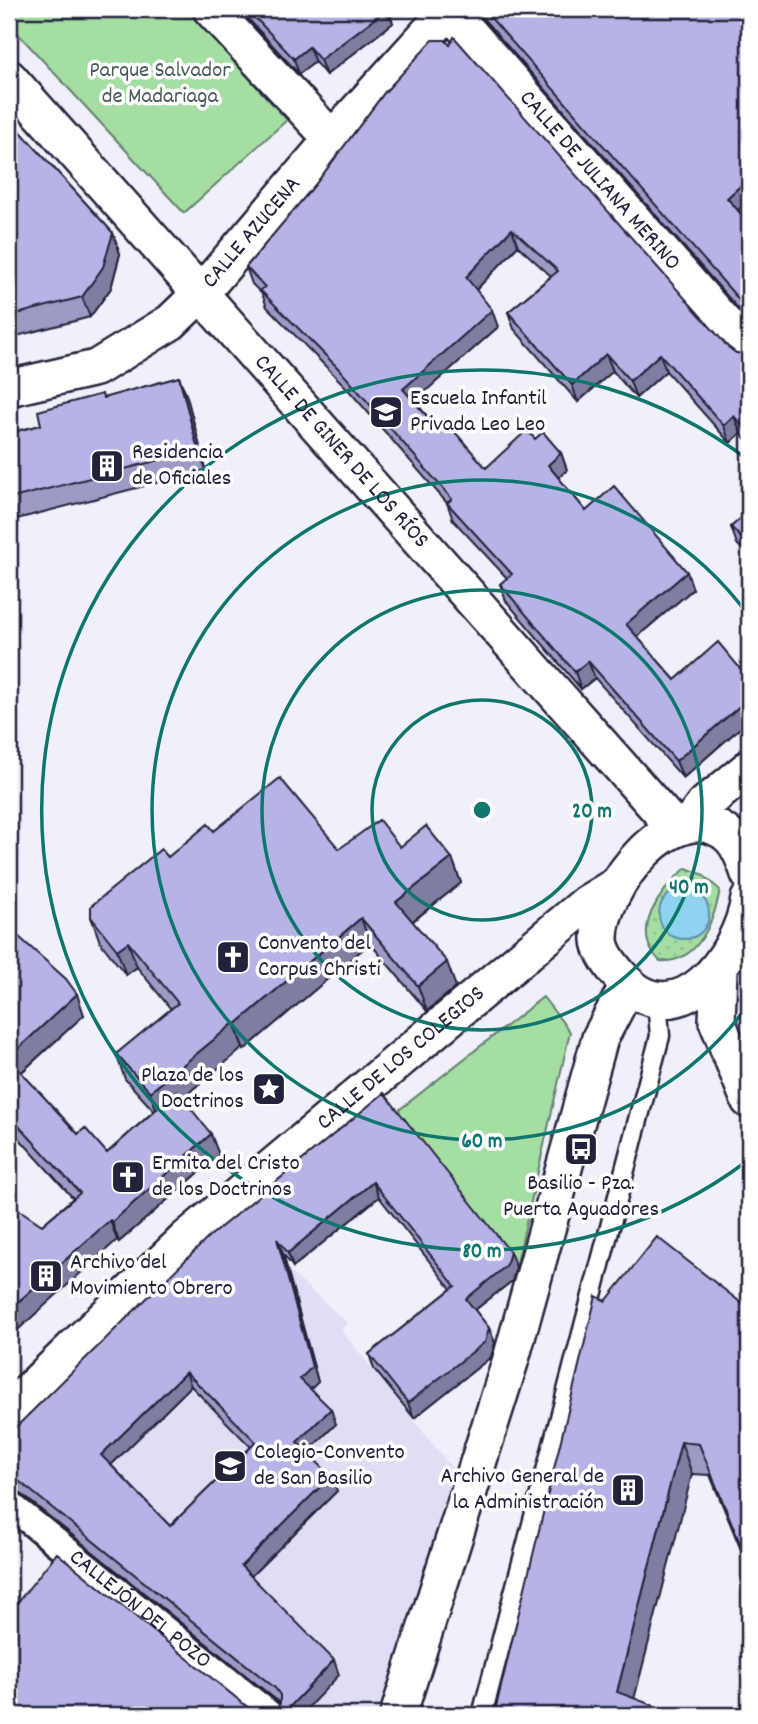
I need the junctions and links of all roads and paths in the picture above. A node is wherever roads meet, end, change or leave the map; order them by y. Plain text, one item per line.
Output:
1 (211, 9) edge
2 (449, 9) edge
3 (9, 78) edge
4 (332, 139) junction
5 (201, 293) junction
6 (749, 351) edge
7 (9, 388) edge
8 (749, 768) edge
9 (749, 786) edge
10 (683, 826) junction
11 (742, 855) edge
12 (615, 886) junction
13 (749, 899) edge
14 (719, 970) junction
15 (655, 994) junction
16 (717, 1021) junction
17 (749, 1100) edge
18 (9, 1410) edge
19 (9, 1504) edge
20 (270, 1715) edge
21 (398, 1715) edge
22 (482, 1715) edge

1 - 4 street
2 - 4 street, CALLE AZUCENA
2 - 6 street, CALLE DE JULIANA MERINO
3 - 5 street, CALLE DE GINER DE LOS RÍOS
4 - 5 street, CALLE AZUCENA
5 - 7 street, CALLE AZUCENA
5 - 10 street, CALLE DE GINER DE LOS RÍOS
8 - 10 street
9 - 11 street
10 - 11 street
10 - 12 street
12 - 15 street
12 - 18 street, CALLE DE LOS COLEGIOS
13 - 14 street
14 - 15 street
14 - 16 street
15 - 16 street
15 - 21 street
15 - 22 lane
16 - 17 street
19 - 20 street, CALLEJÓN DEL POZO

